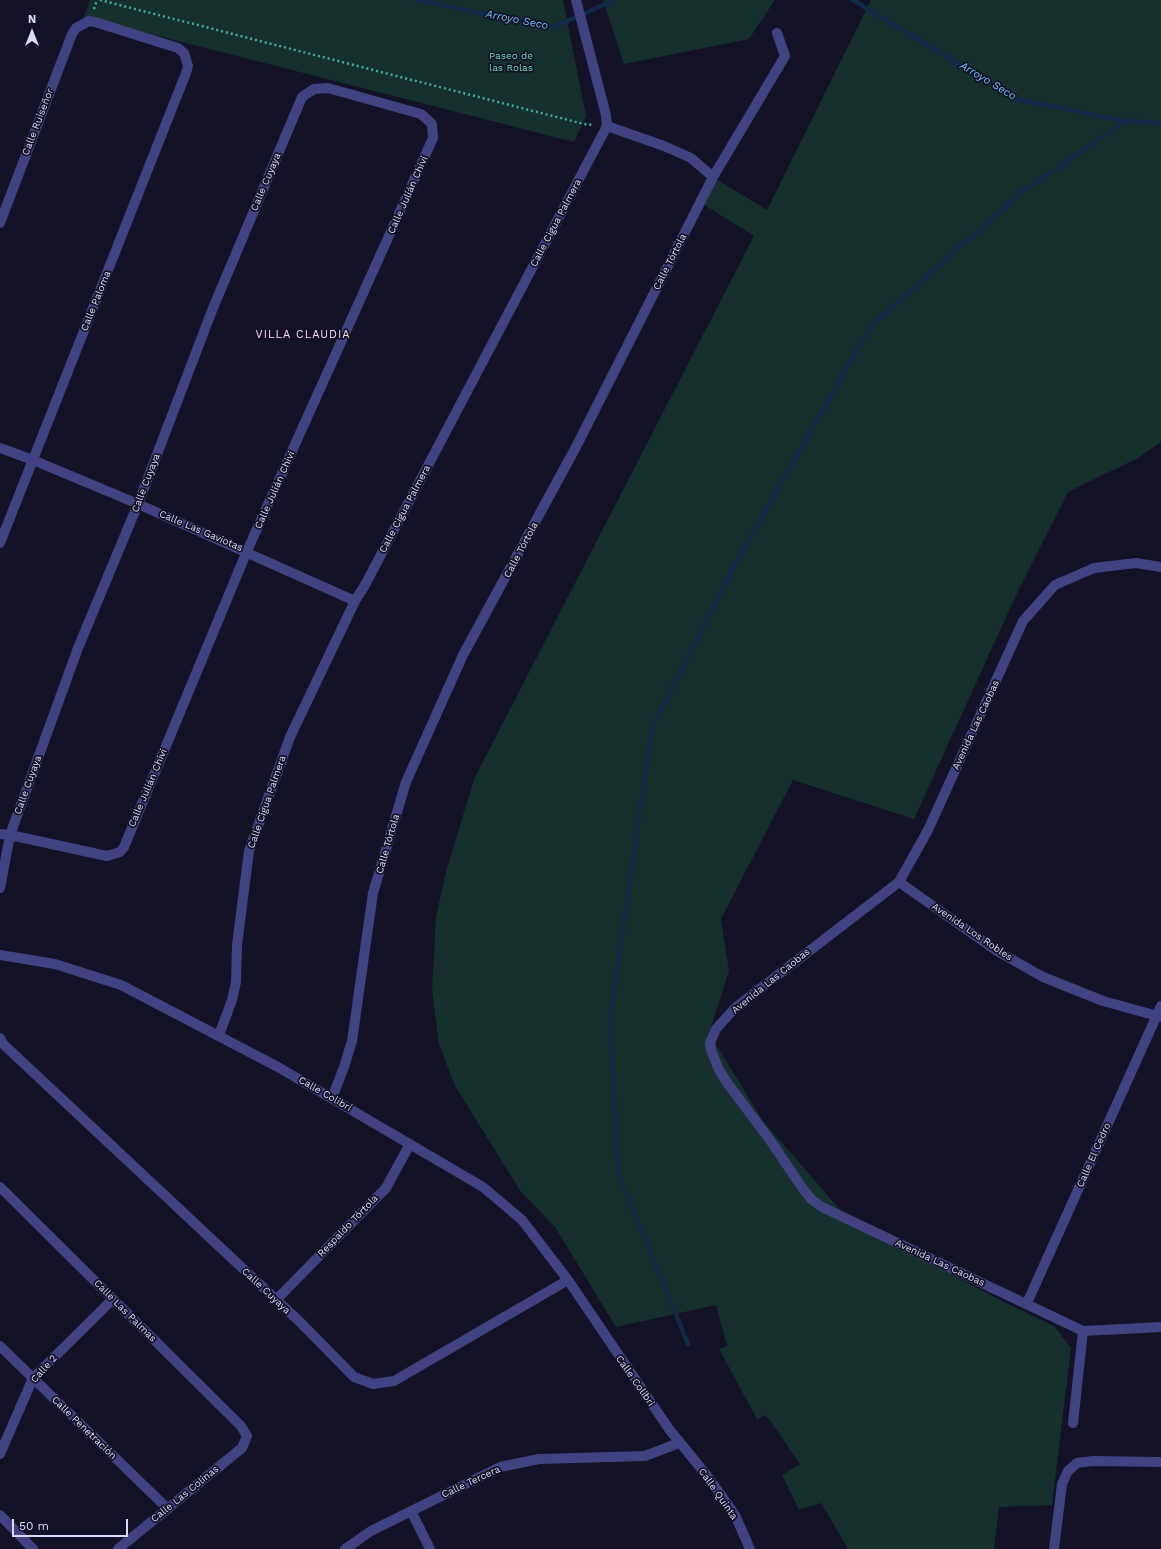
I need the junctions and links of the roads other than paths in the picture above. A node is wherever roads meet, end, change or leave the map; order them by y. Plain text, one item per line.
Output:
1 (576, 0) edge
2 (82, 24) joint
3 (777, 33) dead end
4 (314, 89) joint
5 (607, 126) junction
6 (713, 178) junction
7 (0, 223) edge
8 (0, 448) edge
9 (33, 460) junction
10 (138, 504) junction
11 (0, 543) edge
12 (247, 551) junction
13 (1161, 567) edge
14 (355, 601) junction
15 (5, 834) edge
16 (899, 882) junction
17 (0, 888) edge
18 (0, 955) edge
19 (1161, 1006) edge
20 (1159, 1017) edge
21 (219, 1035) junction
22 (0, 1038) edge
23 (332, 1098) junction
24 (410, 1144) junction
25 (0, 1187) edge
26 (568, 1280) junction
27 (113, 1299) junction
28 (276, 1300) junction
29 (1027, 1303) junction
30 (593, 1317) joint
31 (1161, 1327) edge
32 (1083, 1331) junction
33 (0, 1346) edge
34 (33, 1378) junction
35 (1073, 1423) dead end
36 (247, 1436) joint
37 (679, 1443) junction
38 (0, 1454) edge
39 (1161, 1462) edge
40 (168, 1509) junction
41 (411, 1511) junction
42 (0, 1515) edge
43 (33, 1549) edge
44 (118, 1549) edge
45 (345, 1549) edge
46 (430, 1549) edge
47 (750, 1549) edge
48 (1054, 1549) edge

1 - 5 street
2 - 7 street, Calle Ruiseñor
2 - 9 street, Calle Paloma
3 - 6 street, Calle Tórtola
4 - 10 street, Calle Cuyaya
4 - 12 street, Calle Julián Chivi
5 - 6 street
5 - 14 street, Calle Cigua Palmera
6 - 23 street, Calle Tórtola
8 - 9 street, Calle Las Gaviotas
9 - 10 street, Calle Las Gaviotas
9 - 11 street, Calle Paloma
10 - 12 street, Calle Las Gaviotas
10 - 15 street, Calle Cuyaya
12 - 14 street, Calle Las Gaviotas
12 - 15 street, Calle Julián Chivi
13 - 16 street, Avenida Las Caobas
14 - 21 street, Calle Cigua Palmera
15 - 17 street, Calle Cuyaya
16 - 20 street, Avenida Los Robles
16 - 29 street, Avenida Las Caobas
18 - 21 street, Calle Colibrí
19 - 20 street, Calle El Cedro
20 - 29 street, Calle El Cedro
21 - 23 street, Calle Colibrí
22 - 28 street, Calle Cuyaya
23 - 24 street, Calle Colibrí
24 - 26 street, Calle Colibrí
24 - 28 street, Respaldo Tórtola
25 - 27 street, Calle Las Palmas
26 - 28 street, Calle Cuyaya
26 - 30 street, Calle Colibrí
27 - 34 street, Calle 2
27 - 36 street, Calle Las Palmas
29 - 32 street, Avenida Las Caobas
30 - 37 street, Calle Colibri
31 - 32 street, Avenida Las Caobas
32 - 35 street
33 - 34 street, Calle Penetración
34 - 38 street, Calle 2
34 - 40 street, Calle Penetración
36 - 40 street, Calle Las Colinas
37 - 41 street, Calle Tercera
37 - 47 street, Calle Quinta
39 - 48 street
40 - 44 street, Calle Las Colinas
41 - 45 street, Calle Tercera
41 - 46 street
42 - 43 street

